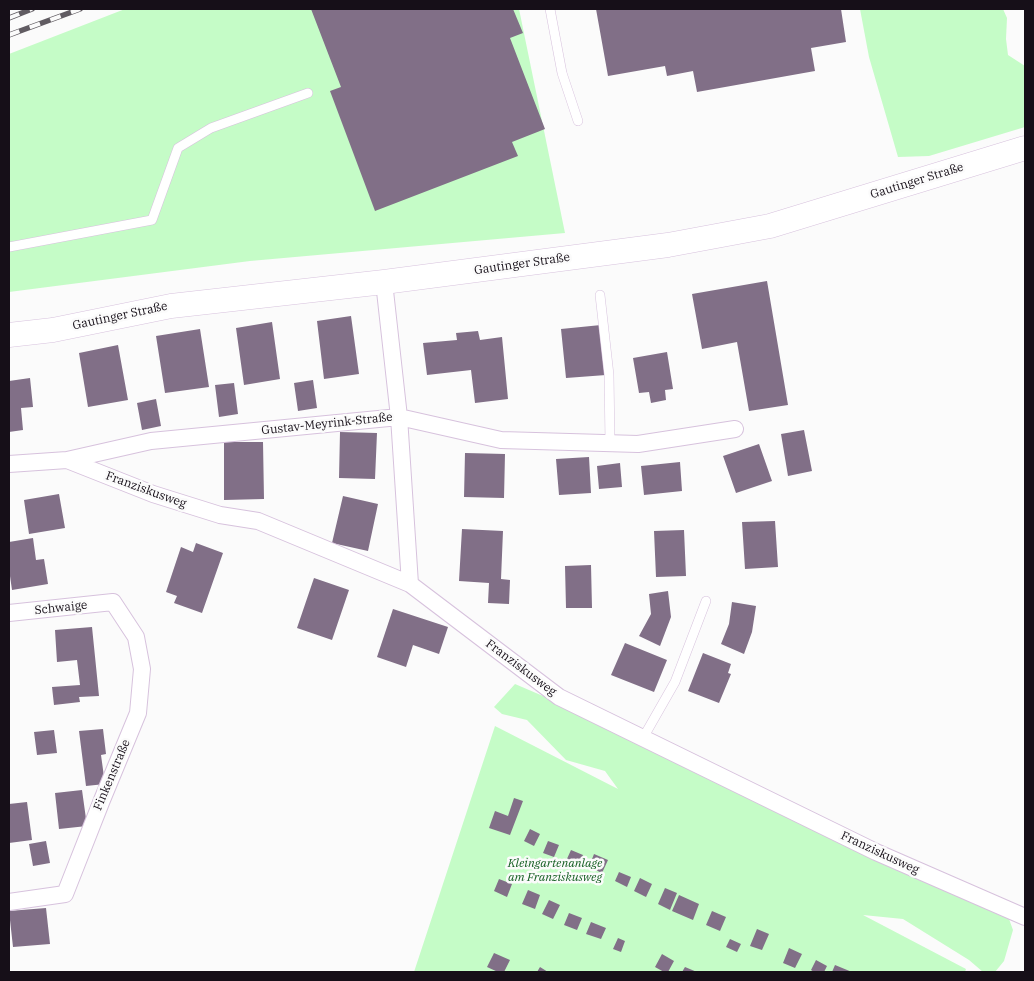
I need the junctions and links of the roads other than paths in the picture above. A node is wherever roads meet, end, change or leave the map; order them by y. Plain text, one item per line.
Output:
1 (550, 9) edge
2 (308, 93) dead end
3 (578, 121) dead end
4 (1025, 148) edge
5 (9, 247) edge
6 (384, 282) junction
7 (600, 295) dead end
8 (9, 336) edge
9 (399, 417) junction
10 (735, 430) dead end
11 (610, 443) junction
12 (67, 460) junction
13 (9, 464) edge
14 (410, 584) junction
15 (706, 601) dead end
16 (113, 602) joint
17 (9, 613) edge
18 (643, 738) junction
19 (9, 902) edge
20 (1025, 917) edge

1 - 3 lane
2 - 5 lane
4 - 6 main road, Gautinger Straße
6 - 8 main road, Gautinger Straße
6 - 9 street
7 - 11 lane
9 - 11 street, Gustav-Meyrink-Straße
9 - 12 street, Gustav-Meyrink-Straße
9 - 14 street
10 - 11 street, Gustav-Meyrink-Straße
12 - 13 street, Franziskusweg
12 - 14 street, Franziskusweg
14 - 18 street, Franziskusweg
15 - 18 lane
16 - 17 street, Schwaige
16 - 19 street, Finkenstraße
18 - 20 street, Franziskusweg

